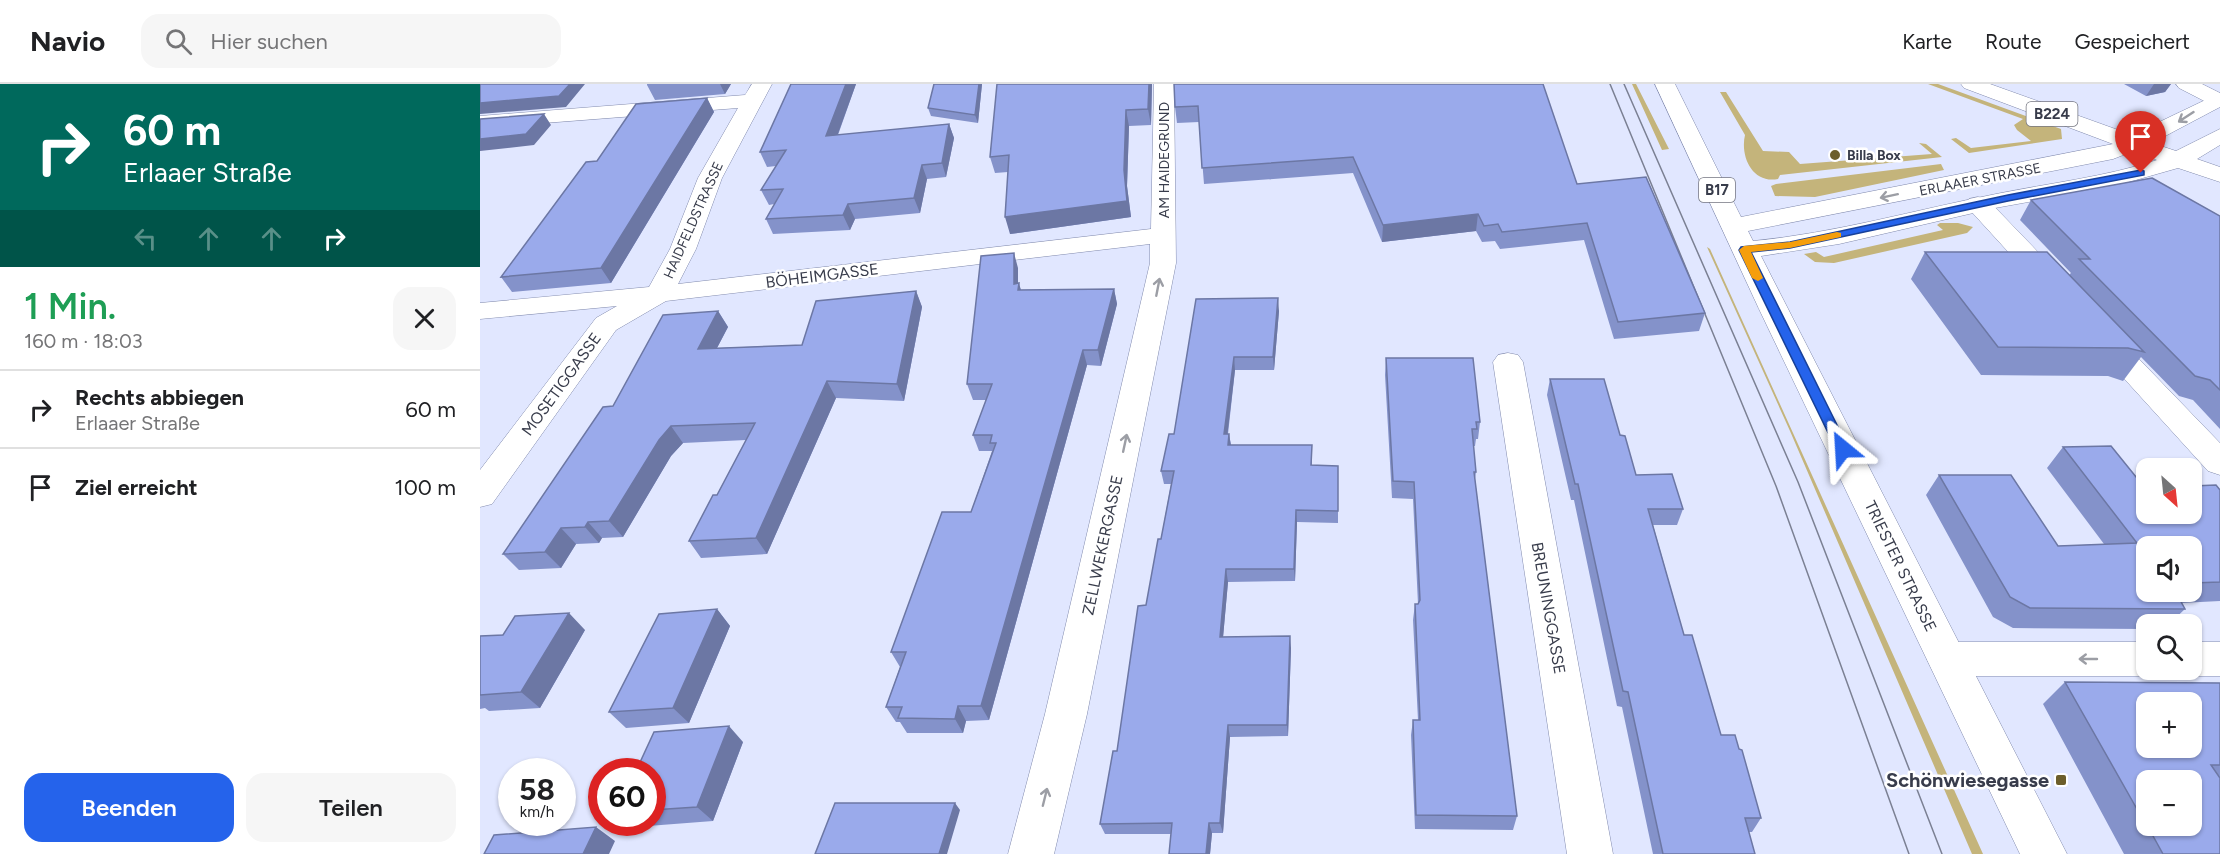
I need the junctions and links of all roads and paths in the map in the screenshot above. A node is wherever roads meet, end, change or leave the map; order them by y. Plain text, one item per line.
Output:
1 (1164, 84) edge
2 (1665, 84) edge
3 (1971, 84) edge
4 (2016, 84) edge
5 (2186, 84) edge
6 (757, 92) edge
7 (2218, 99) edge
8 (480, 122) edge
9 (2220, 136) edge
10 (2172, 148) edge
11 (2220, 176) edge
12 (1978, 204) junction
13 (1163, 235) junction
14 (1739, 238) junction
15 (659, 294) junction
16 (480, 311) edge
17 (1508, 362) dead end
18 (2220, 463) edge
19 (480, 495) edge
20 (1947, 659) junction
21 (2136, 659) edge
22 (2202, 659) edge
23 (2220, 659) edge
24 (1031, 854) edge
25 (1590, 854) edge
26 (2043, 854) edge

1 - 13 street, AM HAIDEGRUND
2 - 14 street, TRIESTER STRASSE / B17
3 - 10 street, B224
4 - 10 street, B224
5 - 7 street
6 - 8 street
6 - 15 street, HAIDFELDSTRASSE
7 -> 10 street, ERLAAER STRASSE
9 - 10 street, ERLAAER STRASSE
10 - 11 street, B224
10 - 12 street, ERLAAER STRASSE
10 -> 14 street, ERLAAER STRASSE
12 - 14 street, ERLAAER STRASSE
12 - 18 street
13 - 15 street, BÖHEIMGASSE
24 -> 13 street, ZELLWEKERGASSE
14 - 20 street, TRIESTER STRASSE / B17
15 - 16 street, BÖHEIMGASSE
15 - 19 street, MOSETIGGASSE
17 - 25 street, BREUNINGGASSE
21 -> 20 street
20 - 26 street, TRIESTER STRASSE / B17
22 - 23 street

